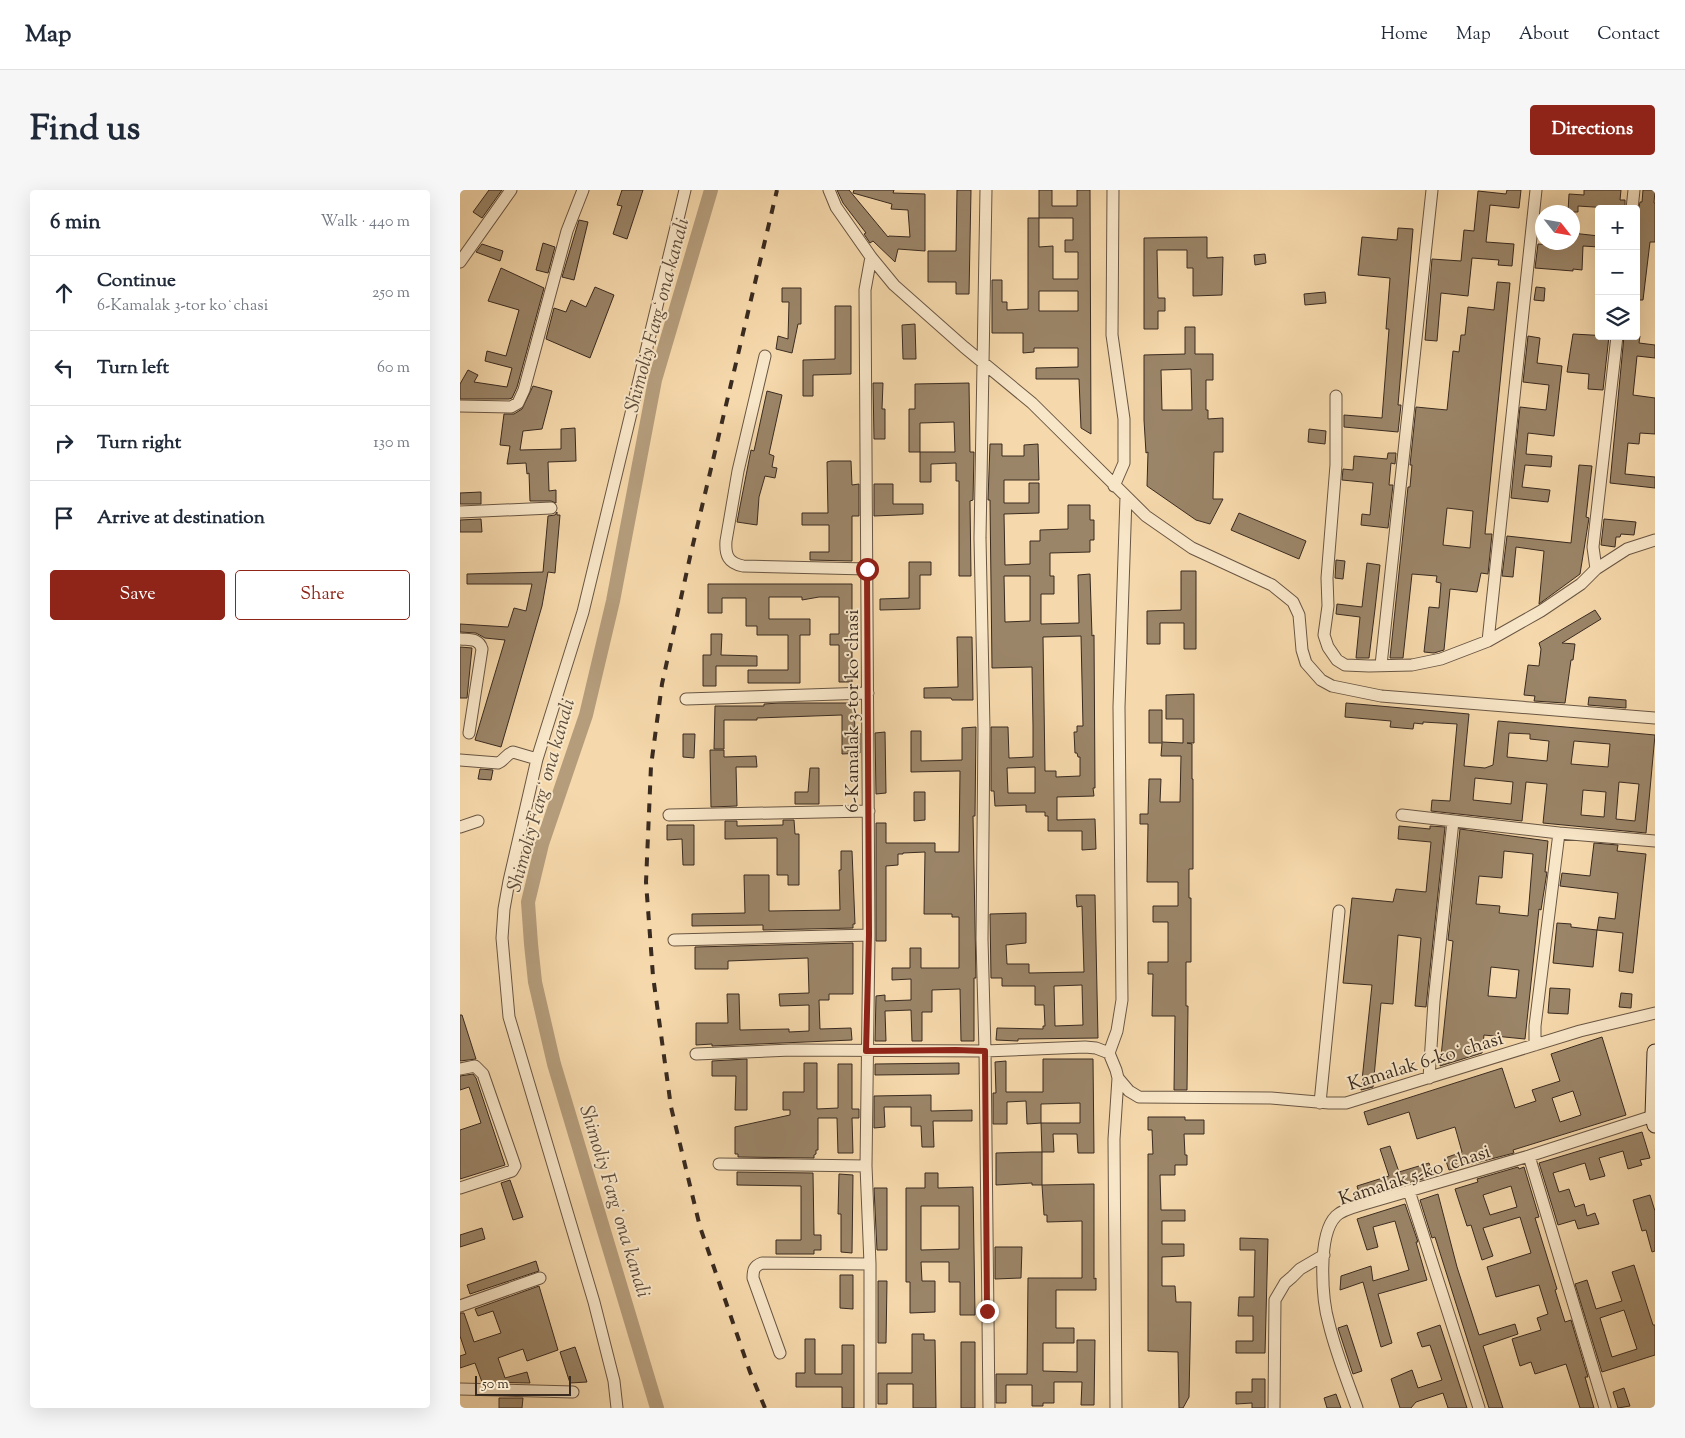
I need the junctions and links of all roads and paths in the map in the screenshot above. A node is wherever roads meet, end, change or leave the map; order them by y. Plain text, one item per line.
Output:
1 (511, 190) edge
2 (583, 190) edge
3 (685, 190) edge
4 (828, 190) edge
5 (986, 190) edge
6 (1113, 190) edge
7 (1432, 190) edge
8 (1536, 190) edge
9 (1634, 190) edge
10 (1632, 205) edge
11 (871, 257) junction
12 (460, 262) edge
13 (1617, 340) edge
14 (765, 356) dead end
15 (983, 363) junction
16 (1336, 396) dead end
17 (460, 406) edge
18 (1114, 486) junction
19 (1126, 497) junction
20 (551, 508) dead end
21 (460, 512) edge
22 (1655, 540) edge
23 (867, 569) junction
24 (1596, 569) junction
25 (460, 639) edge
26 (1488, 641) junction
27 (1381, 665) junction
28 (868, 694) junction
29 (686, 698) dead end
30 (1655, 718) edge
31 (469, 733) dead end
32 (537, 759) junction
33 (460, 760) edge
34 (869, 811) junction
35 (669, 815) dead end
36 (1402, 815) dead end
37 (478, 821) dead end
38 (1453, 821) junction
39 (460, 827) edge
40 (1559, 833) junction
41 (1655, 841) edge
42 (1339, 911) dead end
43 (869, 935) junction
44 (674, 940) dead end
45 (1655, 1013) edge
46 (1535, 1045) junction
47 (866, 1051) junction
48 (985, 1051) junction
49 (1655, 1052) edge
50 (1109, 1053) junction
51 (696, 1054) dead end
52 (464, 1068) edge
53 (1118, 1078) junction
54 (1429, 1078) junction
55 (1320, 1103) junction
56 (1654, 1120) edge
57 (1529, 1156) junction
58 (719, 1164) dead end
59 (866, 1166) junction
60 (460, 1188) edge
61 (1409, 1191) junction
62 (1324, 1255) junction
63 (870, 1264) junction
64 (540, 1278) dead end
65 (460, 1306) edge
66 (780, 1353) dead end
67 (460, 1389) edge
68 (573, 1392) dead end
69 (617, 1408) edge
70 (870, 1408) edge
71 (989, 1408) edge
72 (1116, 1408) edge
73 (1274, 1408) edge
74 (1357, 1408) edge
75 (1479, 1408) edge
76 (1605, 1408) edge

1 - 12 street
2 - 17 street
3 - 32 street
4 - 11 street
5 - 15 street
6 - 18 street
7 - 27 street
8 - 26 street
9 - 10 street
11 - 15 street
11 - 23 street, 6-Kamalak 3-tor koʻchasi
13 - 24 street
14 - 23 street
15 - 18 street
15 - 48 street
16 - 27 street
18 - 19 street
19 - 30 street
19 - 50 street
20 - 21 street
22 - 24 street
23 - 28 street, 6-Kamalak 3-tor koʻchasi
24 - 26 street
25 - 31 street
26 - 27 street
28 - 29 street
28 - 34 street, 6-Kamalak 3-tor koʻchasi
32 - 33 street
32 - 69 street
34 - 35 street
34 - 43 street, 6-Kamalak 3-tor koʻchasi
36 - 38 street
37 - 39 street
38 - 40 street
38 - 54 street
40 - 41 street
40 - 46 street
42 - 55 street
43 - 44 street
43 - 47 street, 6-Kamalak 3-tor koʻchasi
45 - 46 street, Kamalak 6-koʻchasi
46 - 54 street, Kamalak 6-koʻchasi
47 - 48 street
47 - 51 street
47 - 59 street, 6-Kamalak 3-tor koʻchasi
48 - 50 street
48 - 71 street
49 - 56 street
50 - 53 street
52 - 60 street
53 - 55 street, Kamalak 6-koʻchasi
53 - 72 street
54 - 55 street, Kamalak 6-koʻchasi
56 - 57 street, Kamalak 5-koʻchasi
57 - 61 street, Kamalak 5-koʻchasi
57 - 76 street
58 - 59 street
59 - 63 street, 6-Kamalak 3-tor koʻchasi
61 - 62 street, Kamalak 5-koʻchasi
61 - 75 street
62 - 73 street
62 - 74 street
63 - 66 street
63 - 70 street, 6-Kamalak 3-tor koʻchasi
64 - 65 street
67 - 68 street

